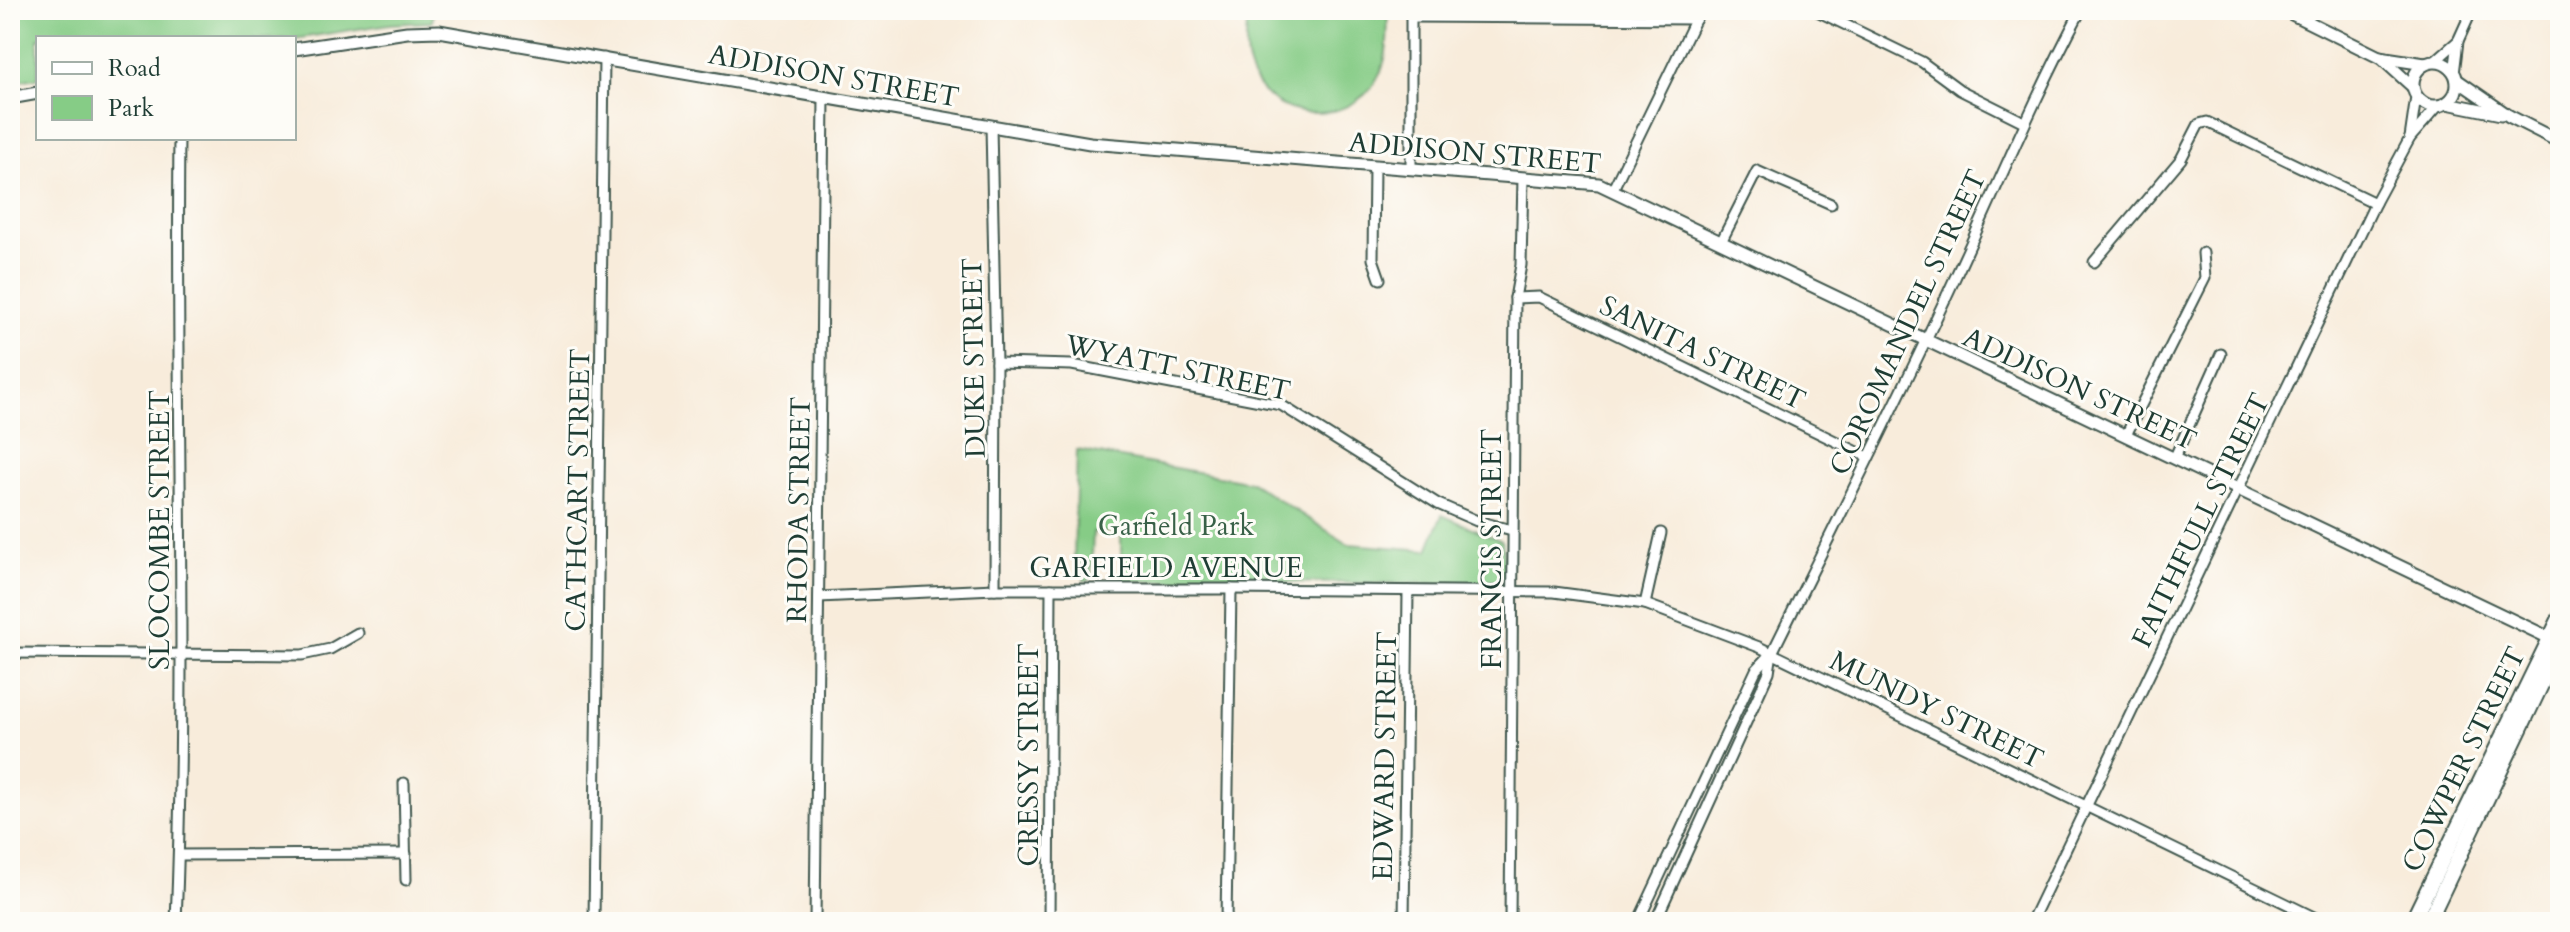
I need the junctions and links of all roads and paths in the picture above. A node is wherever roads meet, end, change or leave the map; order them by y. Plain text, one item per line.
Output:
1 (1815, 10) edge
2 (2081, 10) edge
3 (2284, 10) edge
4 (2472, 10) edge
5 (1411, 14) edge
6 (1698, 14) edge
7 (2458, 41) junction
8 (296, 49) edge
9 (2379, 57) junction
10 (604, 58) junction
11 (2430, 63) junction
12 (2456, 77) junction
13 (2414, 92) junction
14 (36, 93) edge
15 (10, 98) edge
16 (824, 98) junction
17 (2442, 105) junction
18 (2509, 116) junction
19 (2024, 122) junction
20 (991, 126) junction
21 (2410, 138) junction
22 (179, 140) edge
23 (2560, 142) edge
24 (1374, 166) junction
25 (1411, 169) junction
26 (1523, 178) junction
27 (1613, 189) junction
28 (2375, 203) junction
29 (1831, 204) dead end
30 (1721, 242) junction
31 (2203, 253) dead end
32 (2094, 262) dead end
33 (1380, 279) dead end
34 (1515, 298) junction
35 (1925, 340) junction
36 (2221, 354) dead end
37 (996, 363) junction
38 (2126, 435) junction
39 (1868, 457) junction
40 (2174, 459) junction
41 (2240, 490) junction
42 (1512, 530) junction
43 (1661, 533) dead end
44 (995, 589) junction
45 (1051, 589) junction
46 (1231, 589) junction
47 (1408, 591) junction
48 (1513, 592) junction
49 (819, 597) junction
50 (1645, 604) junction
51 (2560, 618) edge
52 (358, 633) dead end
53 (2557, 642) edge
54 (10, 653) edge
55 (1772, 653) junction
56 (183, 656) junction
57 (1726, 734) junction
58 (1738, 740) junction
59 (404, 783) dead end
60 (1693, 804) junction
61 (2086, 808) junction
62 (1707, 809) junction
63 (406, 854) junction
64 (179, 855) junction
65 (1660, 875) junction
66 (406, 880) dead end
67 (1673, 881) junction
68 (176, 922) edge
69 (594, 922) edge
70 (815, 922) edge
71 (1049, 922) edge
72 (1226, 922) edge
73 (1404, 922) edge
74 (1510, 922) edge
75 (1638, 922) edge
76 (1655, 922) edge
77 (2031, 922) edge
78 (2324, 922) edge
79 (2412, 922) edge
80 (2428, 922) edge

1 - 19 street
2 - 19 street, COROMANDEL STREET
3 - 9 street
4 - 7 street
5 - 6 street
5 - 25 street
6 - 27 street
7 - 11 street
7 - 12 street
8 - 10 street, ADDISON STREET
9 - 11 street
9 - 13 street
10 - 16 street, ADDISON STREET
10 - 69 street, CATHCART STREET
11 - 12 street
11 - 13 street
12 - 17 street
12 - 18 street
13 - 17 street
13 - 21 street, FAITHFULL STREET
14 - 15 street
16 - 20 street, ADDISON STREET
16 - 49 street, RHODA STREET
17 - 18 street
17 - 21 street, FAITHFULL STREET
18 - 23 street
19 - 35 street, COROMANDEL STREET
20 - 24 street, ADDISON STREET
20 - 37 street, DUKE STREET
21 - 28 street, FAITHFULL STREET
22 - 56 street, SLOCOMBE STREET
24 - 25 street, ADDISON STREET
24 - 33 street
25 - 26 street, ADDISON STREET
26 - 27 street, ADDISON STREET
26 - 34 street, FRANCIS STREET
27 - 30 street, ADDISON STREET
28 - 32 street
28 - 41 street, FAITHFULL STREET
29 - 30 street
30 - 35 street, ADDISON STREET
31 - 38 street
34 - 39 street, SANITA STREET
34 - 42 street, FRANCIS STREET
35 - 38 street, ADDISON STREET
35 - 39 street, COROMANDEL STREET
36 - 40 street
37 - 42 street, WYATT STREET
37 - 44 street, DUKE STREET
38 - 40 street, ADDISON STREET
39 - 55 street, COROMANDEL STREET
40 - 41 street, ADDISON STREET
41 - 53 street, ADDISON STREET
41 - 61 street, FAITHFULL STREET
42 - 48 street, FRANCIS STREET
43 - 50 street
44 - 45 street, GARFIELD AVENUE
44 - 49 street, GARFIELD AVENUE
45 - 46 street, GARFIELD AVENUE
45 - 71 street, CRESSY STREET
46 - 47 street, GARFIELD AVENUE
46 - 72 street
47 - 48 street, GARFIELD AVENUE
47 - 73 street, EDWARD STREET
48 - 50 street, MUNDY STREET
48 - 74 street, FRANCIS STREET
49 - 70 street, RHODA STREET
50 - 55 street, MUNDY STREET
51 - 53 main road, COWPER STREET
52 - 56 street
53 - 79 main road, COWPER STREET
53 - 80 main road, COWPER STREET
54 - 56 street
55 - 57 street, COROMANDEL STREET
55 - 58 street, COROMANDEL STREET
55 - 61 street, MUNDY STREET
56 - 64 street, SLOCOMBE STREET
57 - 58 street
57 - 60 street, COROMANDEL STREET
58 - 62 street, COROMANDEL STREET
59 - 63 street
60 - 62 street
60 - 65 street, COROMANDEL STREET
61 - 77 street, FAITHFULL STREET
61 - 78 street, MUNDY STREET
62 - 67 street, COROMANDEL STREET
63 - 64 street
63 - 66 street
64 - 68 street, SLOCOMBE STREET
65 - 67 street
65 - 75 street, COROMANDEL STREET
67 - 76 street, COROMANDEL STREET

